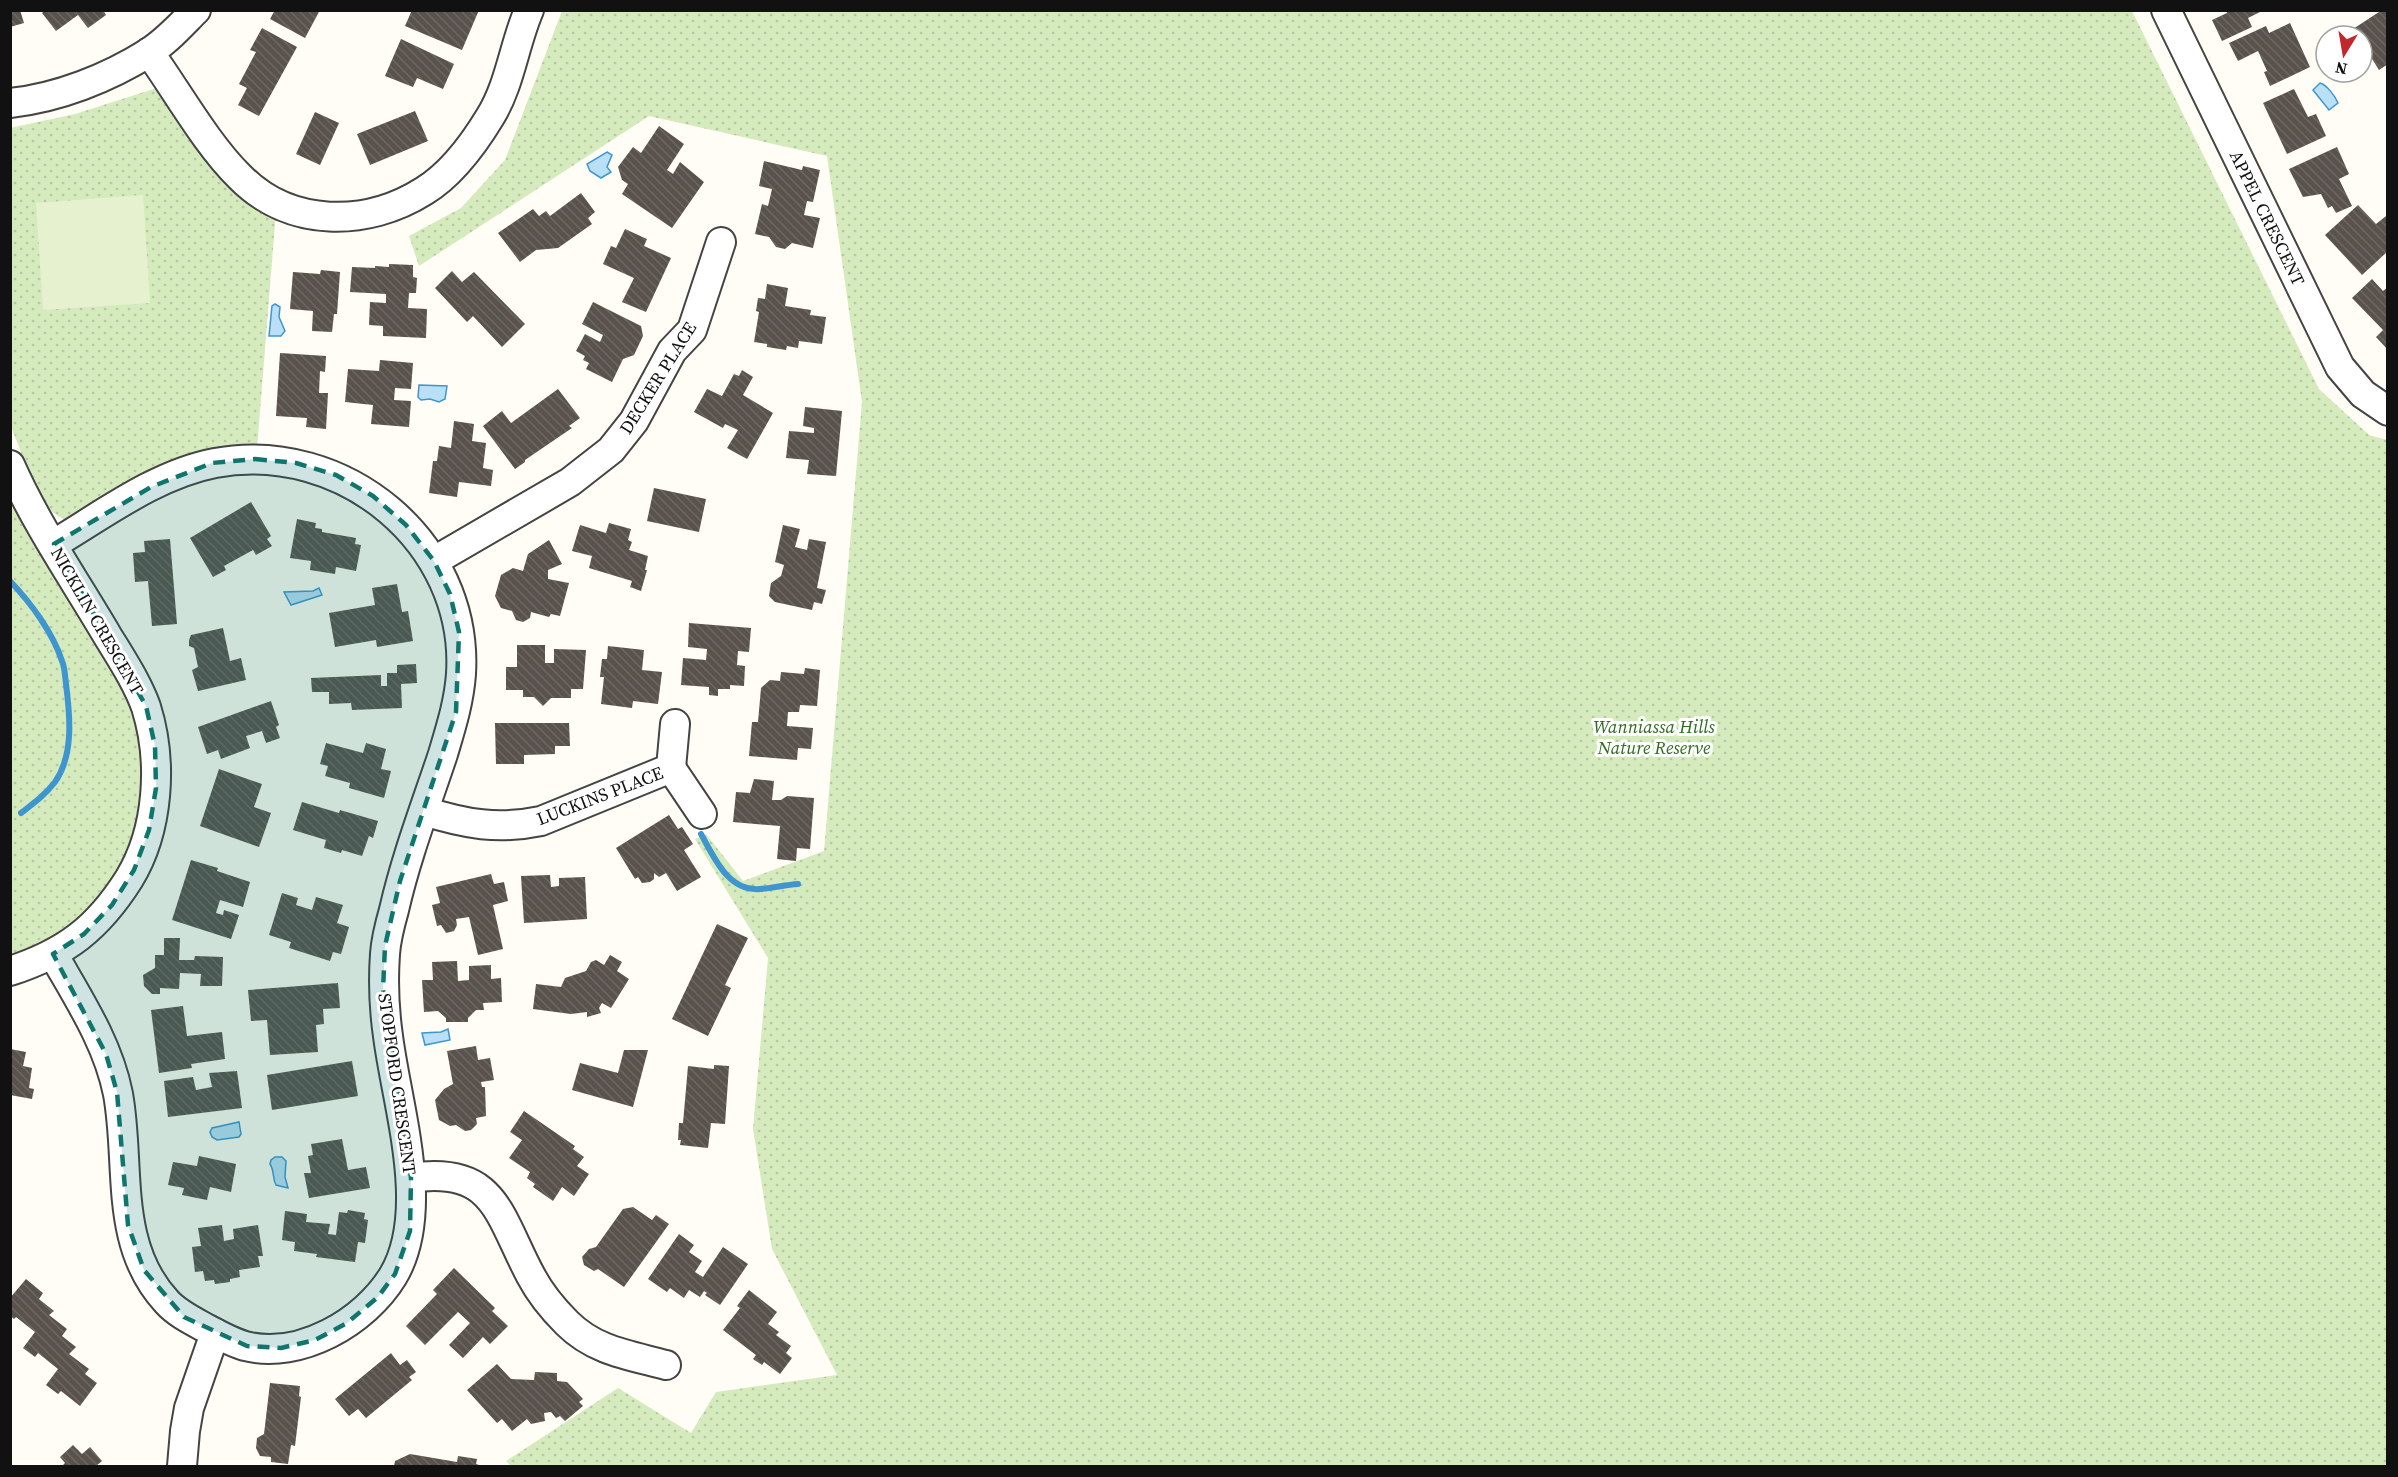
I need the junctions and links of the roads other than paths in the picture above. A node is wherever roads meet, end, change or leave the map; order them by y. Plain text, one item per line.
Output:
1 (196, 10) edge
2 (529, 10) edge
3 (2166, 10) edge
4 (150, 52) junction
5 (10, 103) edge
6 (721, 242) dead end
7 (2388, 411) edge
8 (10, 465) edge
9 (54, 544) junction
10 (434, 561) junction
11 (675, 724) dead end
12 (671, 768) junction
13 (424, 810) junction
14 (702, 814) dead end
15 (53, 954) junction
16 (10, 971) edge
17 (411, 1178) junction
18 (215, 1333) junction
19 (666, 1365) dead end
20 (182, 1467) edge

1 - 4 street
2 - 4 street
3 - 7 street, APPEL CRESCENT
4 - 5 street
6 - 10 street, DECKER PLACE
8 - 9 street, NICKLIN CRESCENT
9 - 10 street, STOPFORD CRESCENT
9 - 15 street, NICKLIN CRESCENT
10 - 13 street, STOPFORD CRESCENT
11 - 12 street, LUCKINS PLACE
12 - 13 street, LUCKINS PLACE
12 - 14 street, LUCKINS PLACE
13 - 17 street, STOPFORD CRESCENT
15 - 16 street, NICKLIN CRESCENT
15 - 18 street, STOPFORD CRESCENT
17 - 18 street, STOPFORD CRESCENT
17 - 19 street
18 - 20 street

